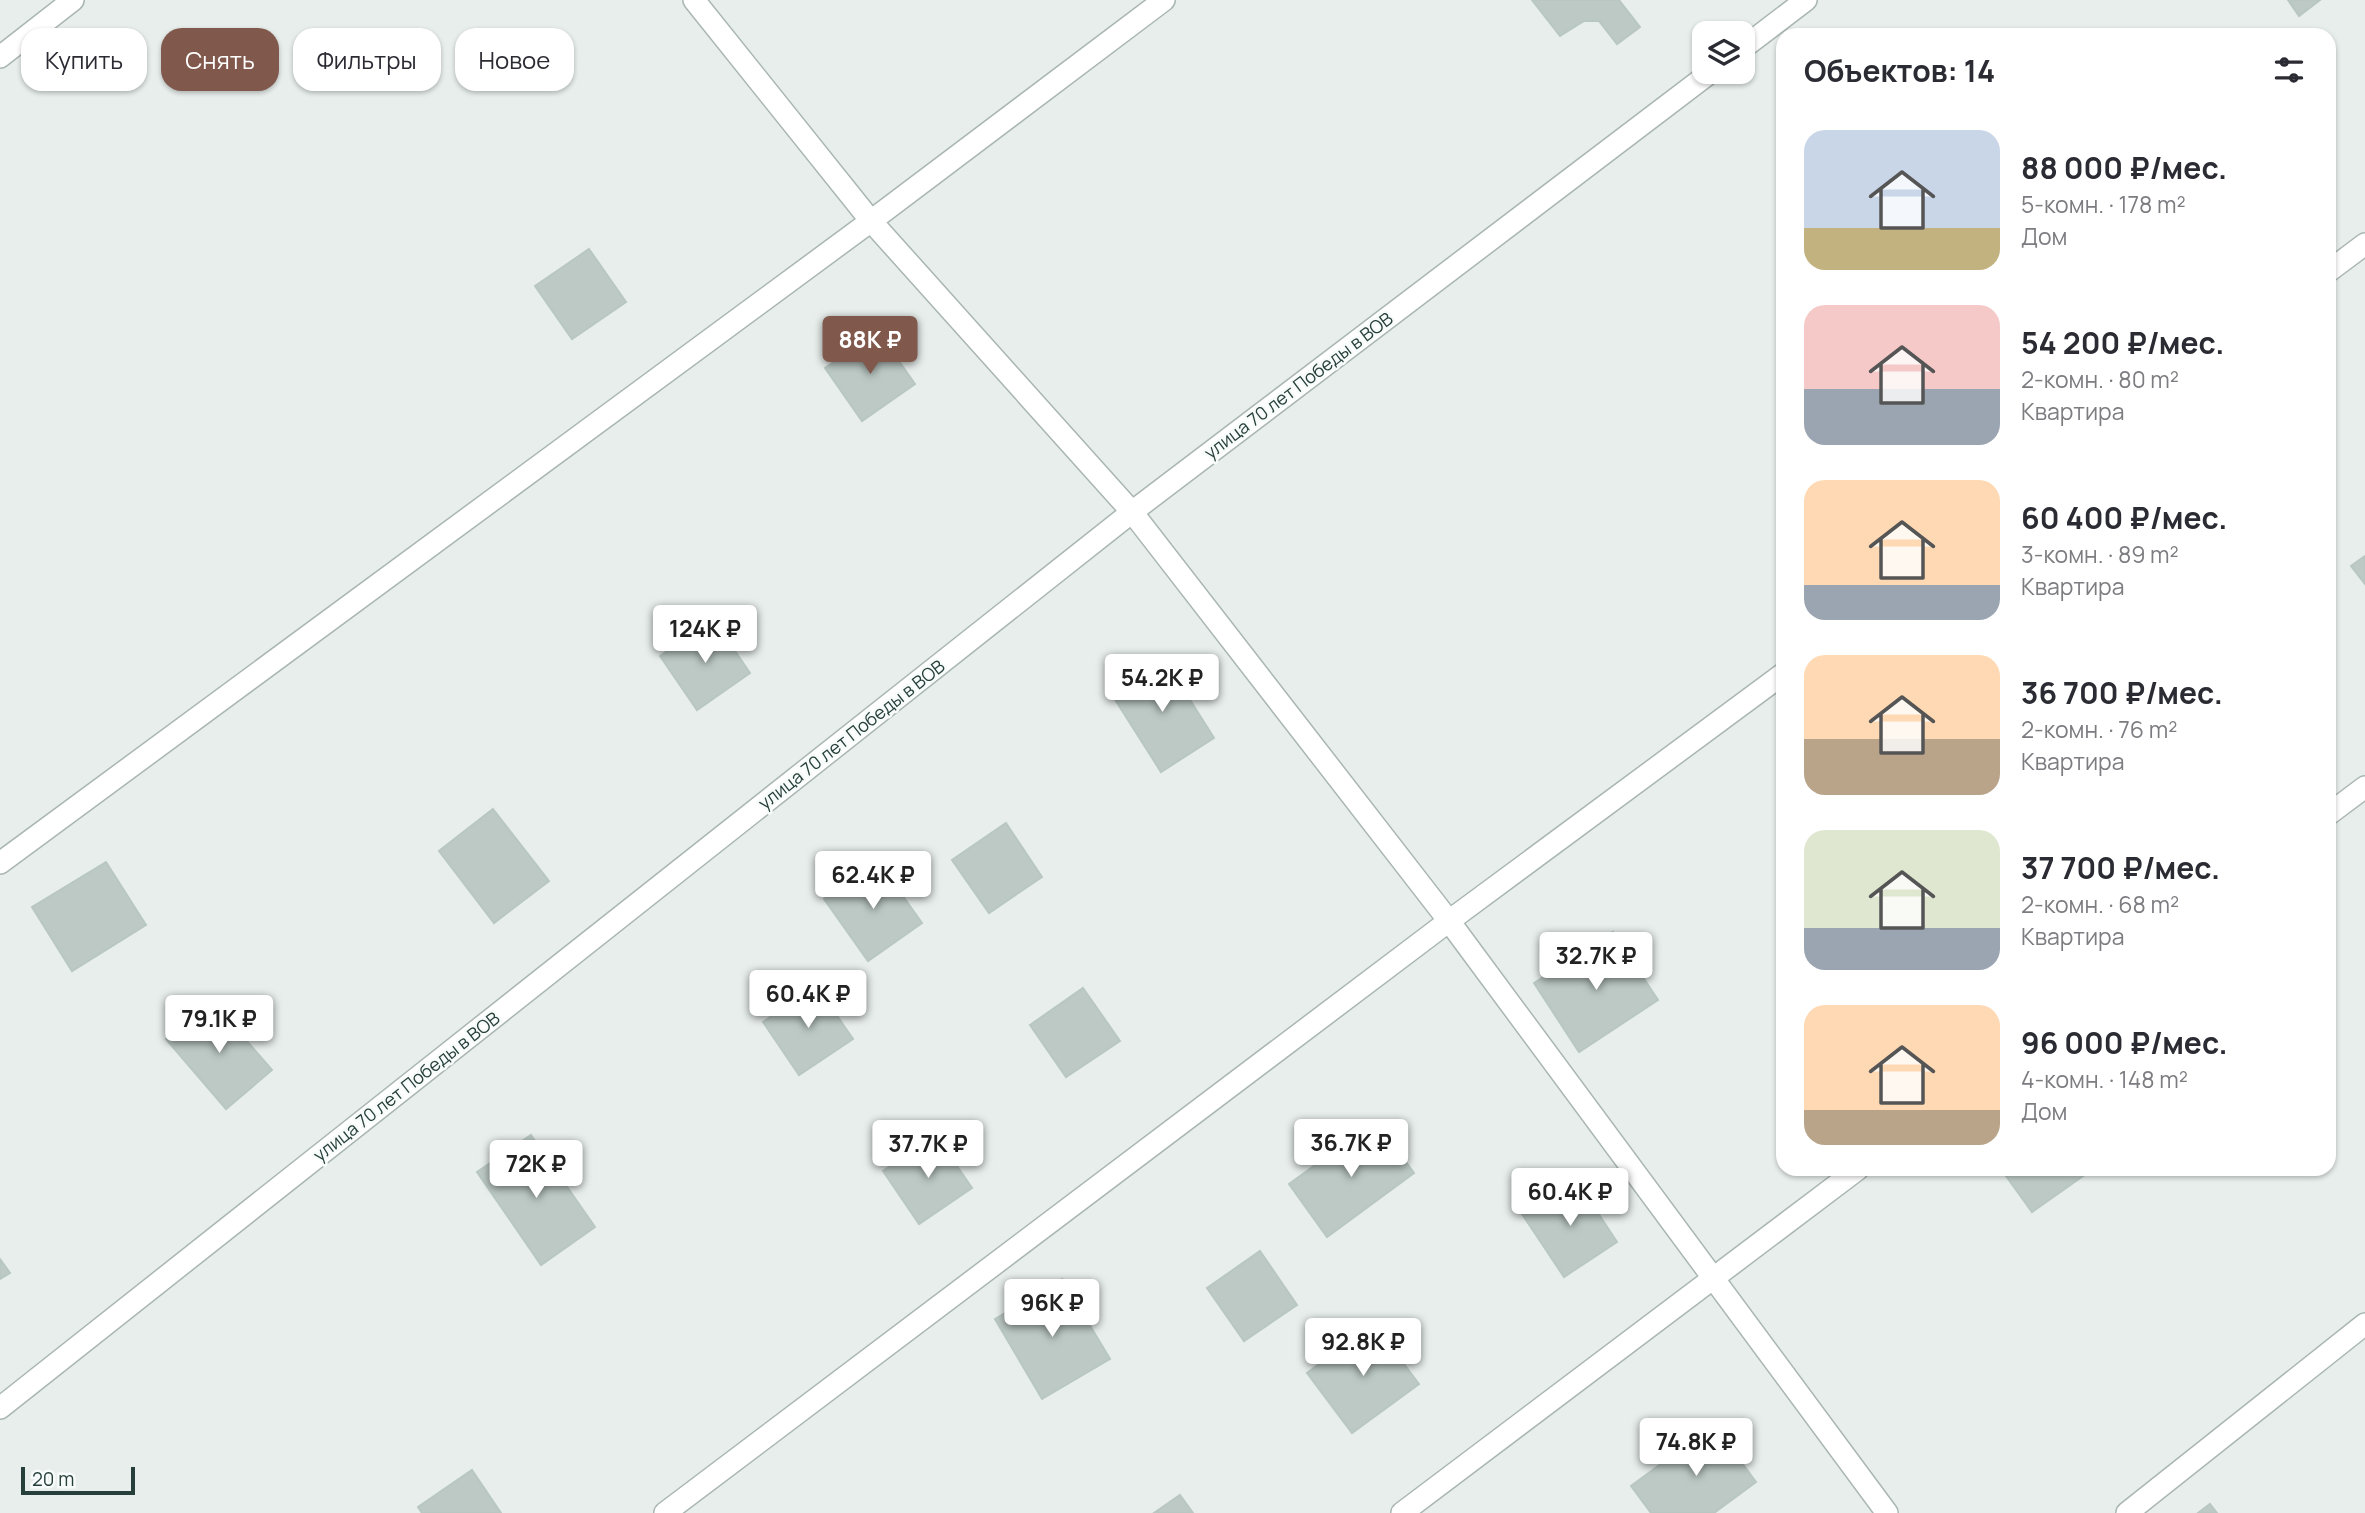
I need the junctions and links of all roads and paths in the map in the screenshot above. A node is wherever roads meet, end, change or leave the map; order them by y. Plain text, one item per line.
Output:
1 (73, 0) edge
2 (694, 0) edge
3 (1164, 0) edge
4 (1806, 0) edge
5 (1755, 39) edge
6 (0, 57) edge
7 (1695, 84) edge
8 (871, 221) junction
9 (2365, 244) edge
10 (2336, 266) edge
11 (1132, 512) junction
12 (1776, 679) edge
13 (2365, 787) edge
14 (2336, 809) edge
15 (0, 863) edge
16 (1449, 921) junction
17 (1849, 1176) edge
18 (1715, 1277) junction
19 (2365, 1324) edge
20 (0, 1408) edge
21 (665, 1513) edge
22 (1402, 1513) edge
23 (1887, 1513) edge
24 (2127, 1513) edge

1 - 6 street
2 - 8 street
3 - 8 street
4 - 5 street
7 - 11 street, улица 70 лет Победы в ВОВ
8 - 11 street
8 - 15 street
9 - 10 street
11 - 16 street
11 - 20 street, улица 70 лет Победы в ВОВ
12 - 16 street
13 - 14 street
16 - 18 street
16 - 21 street
17 - 18 street
18 - 22 street
18 - 23 street
19 - 24 street

